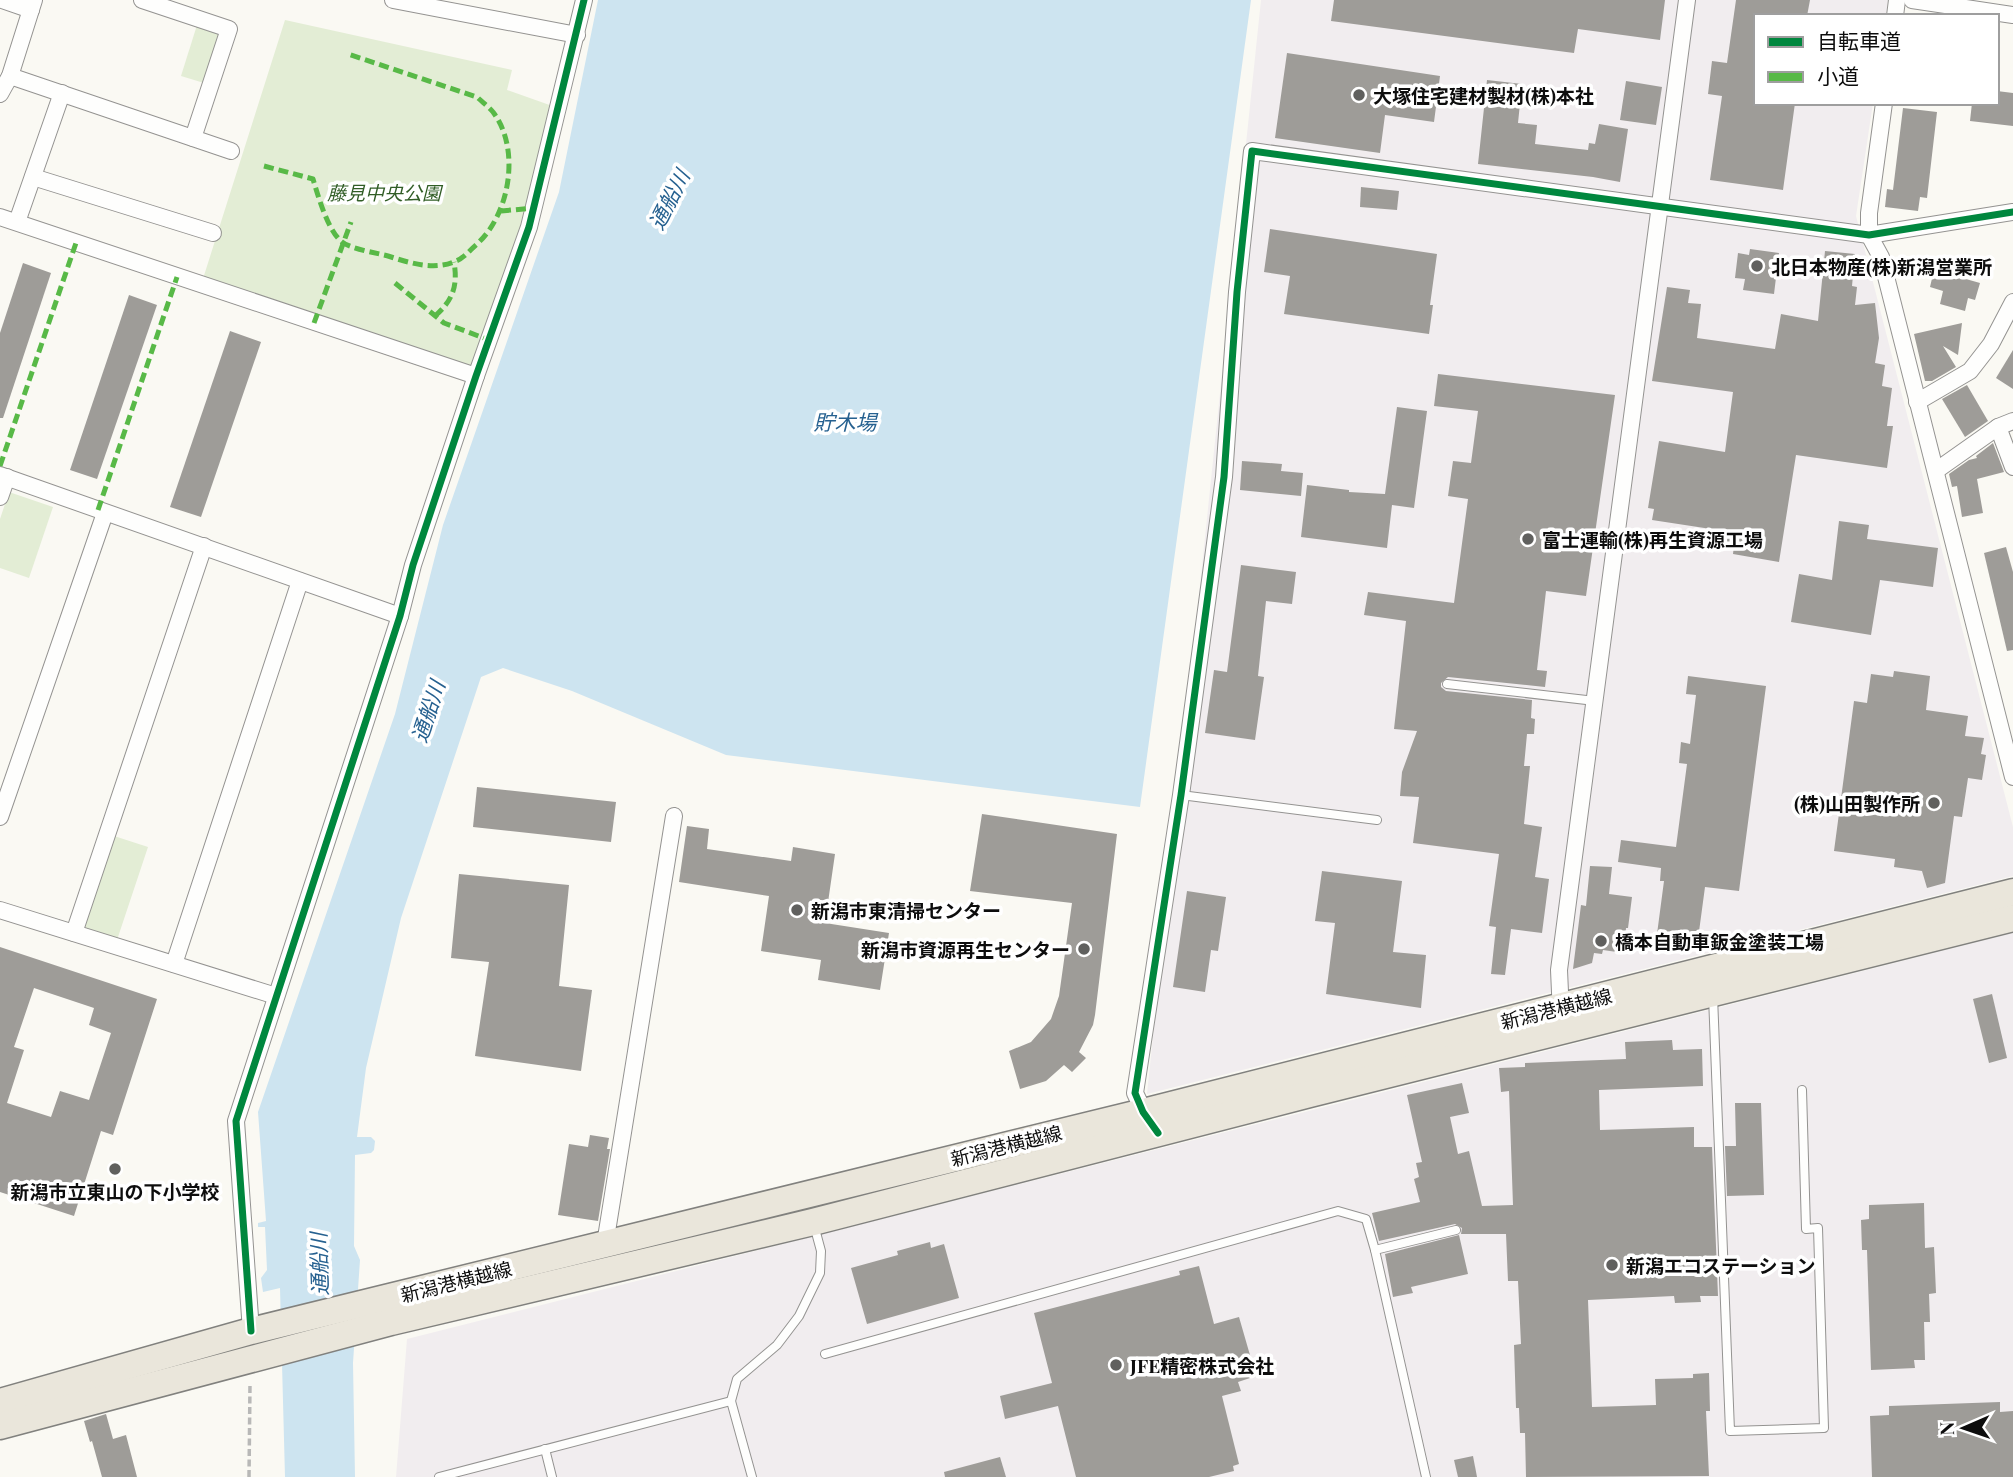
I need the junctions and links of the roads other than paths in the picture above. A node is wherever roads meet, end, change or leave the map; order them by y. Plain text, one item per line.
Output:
1 (2, 0) edge
2 (142, 0) edge
3 (393, 0) edge
4 (584, 0) edge
5 (1687, 0) edge
6 (1912, 0) edge
7 (33, 5) edge
8 (460, 7) edge
9 (2013, 15) edge
10 (577, 35) junction
11 (3, 85) edge
12 (62, 93) junction
13 (1884, 105) edge
14 (193, 138) junction
15 (231, 150) dead end
16 (33, 177) junction
17 (1660, 207) junction
18 (2013, 212) edge
19 (0, 217) edge
20 (17, 222) junction
21 (213, 233) dead end
22 (1869, 235) junction
23 (2013, 302) edge
24 (476, 376) junction
25 (1917, 401) junction
26 (2006, 424) edge
27 (2013, 467) edge
28 (1937, 470) junction
29 (3, 476) edge
30 (0, 497) edge
31 (105, 513) junction
32 (204, 546) junction
33 (300, 581) junction
34 (400, 616) junction
35 (1447, 684) dead end
36 (1595, 701) junction
37 (2013, 721) edge
38 (2000, 732) junction
39 (2013, 777) edge
40 (1181, 795) junction
41 (674, 816) dead end
42 (0, 817) edge
43 (1377, 820) dead end
44 (2013, 892) edge
45 (0, 910) edge
46 (2013, 918) edge
47 (74, 933) junction
48 (174, 964) junction
49 (1713, 993) junction
50 (276, 996) junction
51 (1561, 1019) junction
52 (1802, 1090) dead end
53 (1151, 1122) junction
54 (813, 1222) junction
55 (1455, 1230) dead end
56 (605, 1244) junction
57 (1375, 1250) junction
58 (388, 1310) junction
59 (256, 1330) junction
60 (825, 1354) dead end
61 (731, 1401) junction
62 (0, 1402) edge
63 (0, 1426) edge
64 (545, 1450) junction
65 (439, 1477) edge
66 (552, 1477) edge
67 (752, 1477) edge
68 (1426, 1477) edge

1 - 7 street
2 - 14 street
3 - 8 street
4 - 10 street
5 - 17 street
6 - 9 street
7 - 11 street
8 - 10 street
10 - 24 street
11 - 12 street
12 - 14 street
12 - 16 street
13 - 22 street
14 - 15 street
16 - 20 street
16 - 21 street
17 - 22 street
17 - 36 street
17 - 40 street
18 - 22 street
19 - 20 street
20 - 24 street
22 - 25 street
23 - 25 street
24 - 34 street
25 - 28 street
26 - 27 street
26 - 28 street
28 - 38 street
29 - 30 street
29 - 31 street
31 - 32 street
31 - 42 street
32 - 33 street
32 - 47 street
33 - 34 street
33 - 48 street
34 - 50 street
35 - 36 lane
36 - 51 street
37 - 38 street
38 - 39 street
40 - 43 lane
40 - 53 street
41 - 56 street
44 - 51 main road, 新潟港横越線
45 - 47 street
46 - 49 main road, 新潟港横越線
47 - 48 street
48 - 50 street
49 - 51 main road, 新潟港横越線
49 - 52 lane
50 - 59 street
51 - 53 main road, 新潟港横越線
53 - 54 main road, 新潟港横越線
53 - 56 main road, 新潟港横越線
54 - 58 main road, 新潟港横越線
54 - 61 lane
55 - 57 lane
56 - 58 main road, 新潟港横越線
57 - 60 lane
57 - 68 lane
58 - 59 main road, 新潟港横越線
58 - 63 main road, 新潟港横越線
59 - 62 main road, 新潟港横越線
61 - 64 lane
61 - 67 lane
64 - 65 lane
64 - 66 lane

